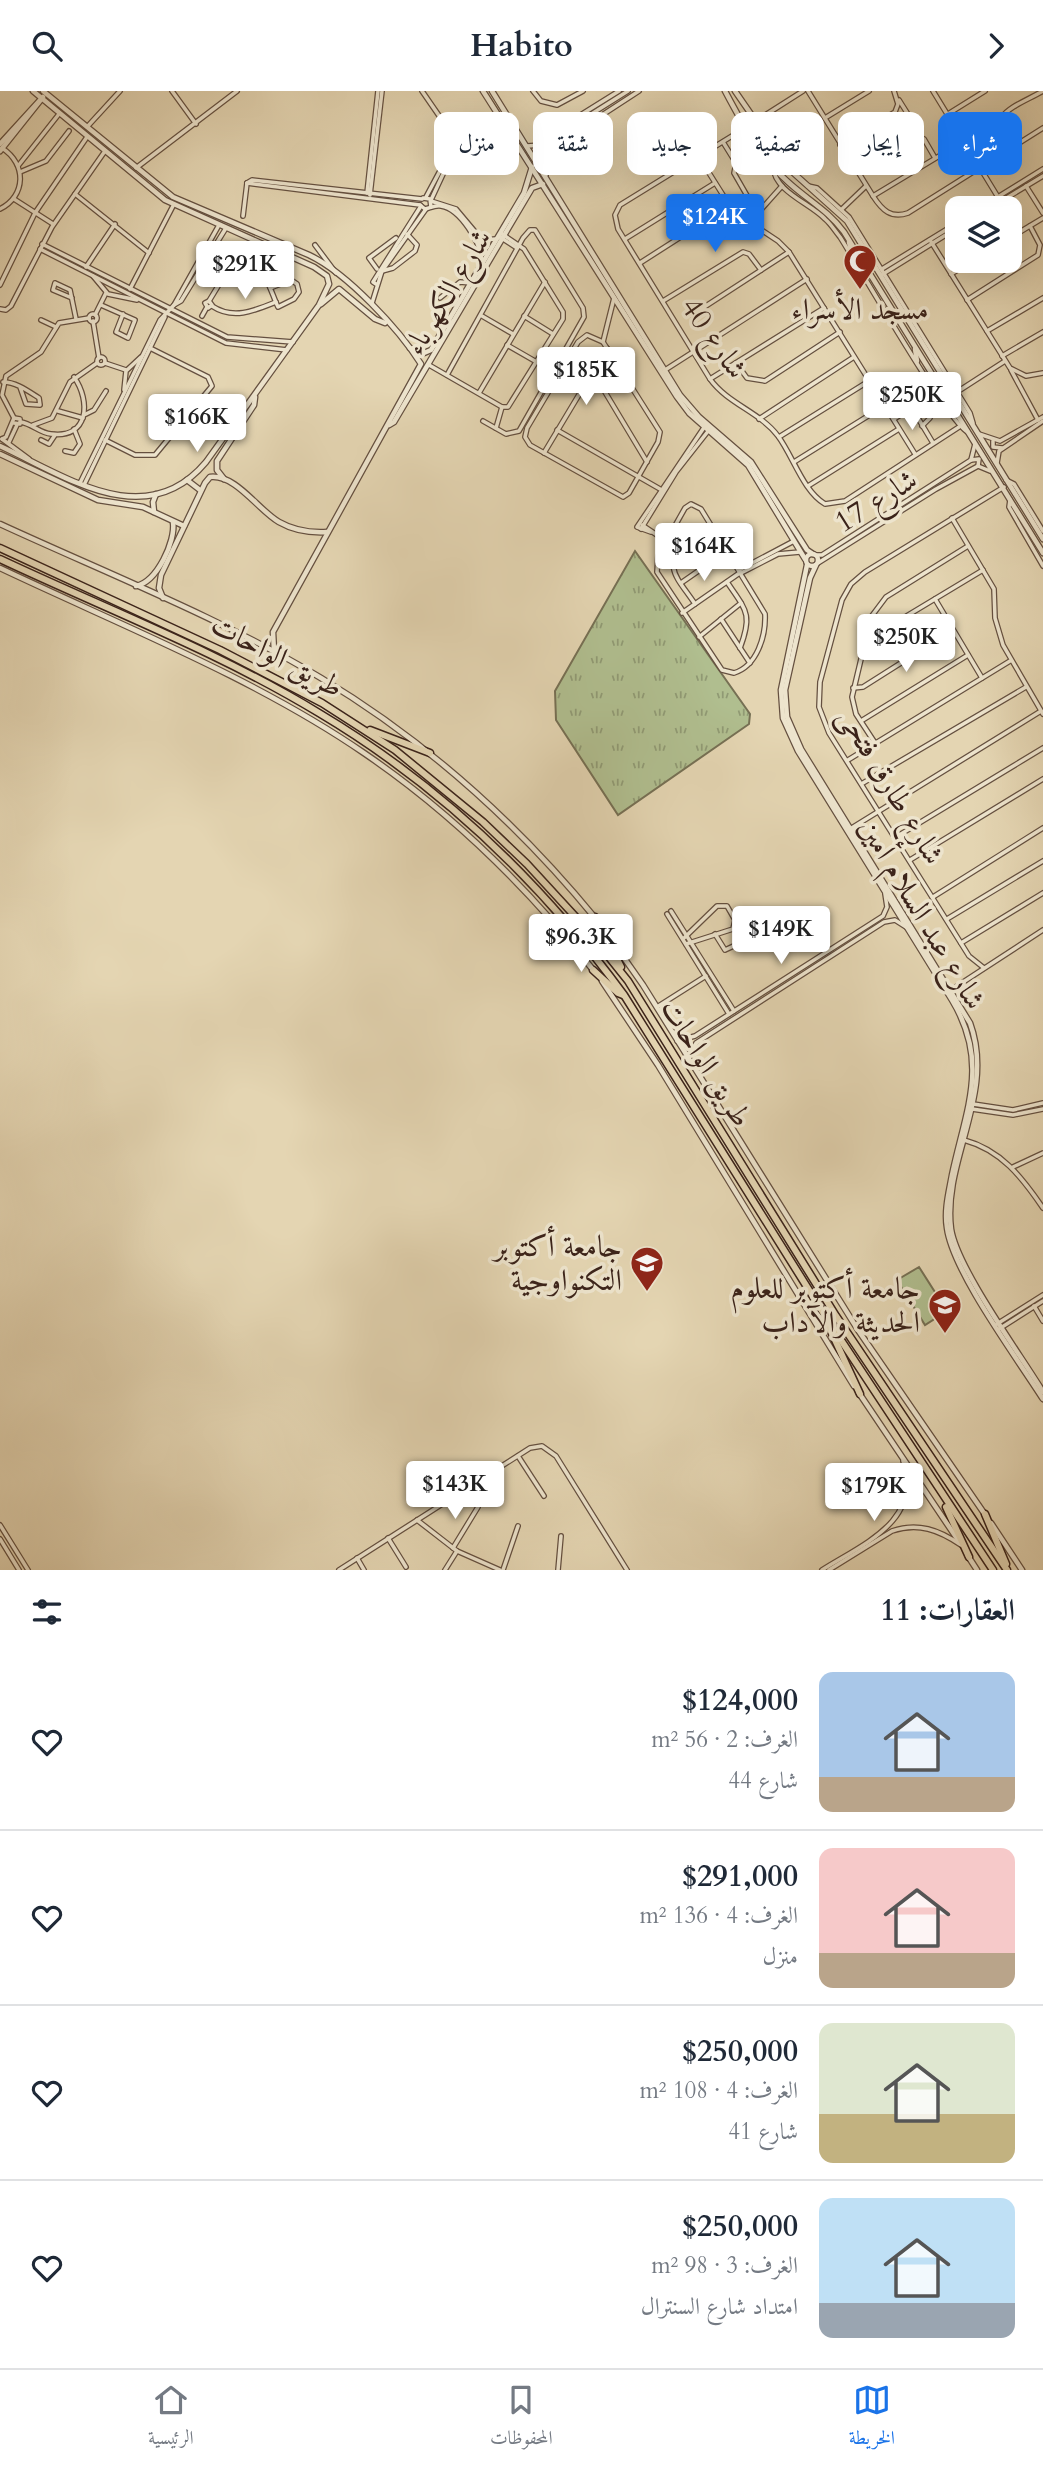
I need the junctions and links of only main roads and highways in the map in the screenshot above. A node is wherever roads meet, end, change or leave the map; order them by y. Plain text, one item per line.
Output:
1 (0, 548) edge
2 (0, 559) edge
3 (360, 727) junction
4 (430, 753) road end
5 (595, 917) road end
6 (593, 970) road end
7 (628, 982) junction
8 (624, 995) junction
9 (718, 1125) junction
10 (709, 1129) junction
11 (725, 1137) junction
12 (718, 1143) junction
13 (829, 1322) junction
14 (860, 1394) road end
15 (942, 1495) junction
16 (985, 1514) road end
17 (969, 1557) road end
18 (993, 1570) edge
19 (1007, 1570) edge

1 - 3 highway, طريق الواحات
2 - 8 highway, طريق الواحات
3 - 4 highway
3 - 7 highway, طريق الواحات
5 - 7 highway
6 - 8 highway
7 - 9 highway, طريق الواحات
8 - 10 highway, طريق الواحات
9 - 10 highway
9 - 11 highway, طريق الواحات
10 - 12 highway, طريق الواحات
11 - 12 highway
11 - 19 highway, طريق الواحات
12 - 13 highway, طريق الواحات
13 - 14 highway
13 - 15 highway, طريق الواحات
15 - 17 highway
15 - 18 highway, طريق الواحات
16 - 19 highway

